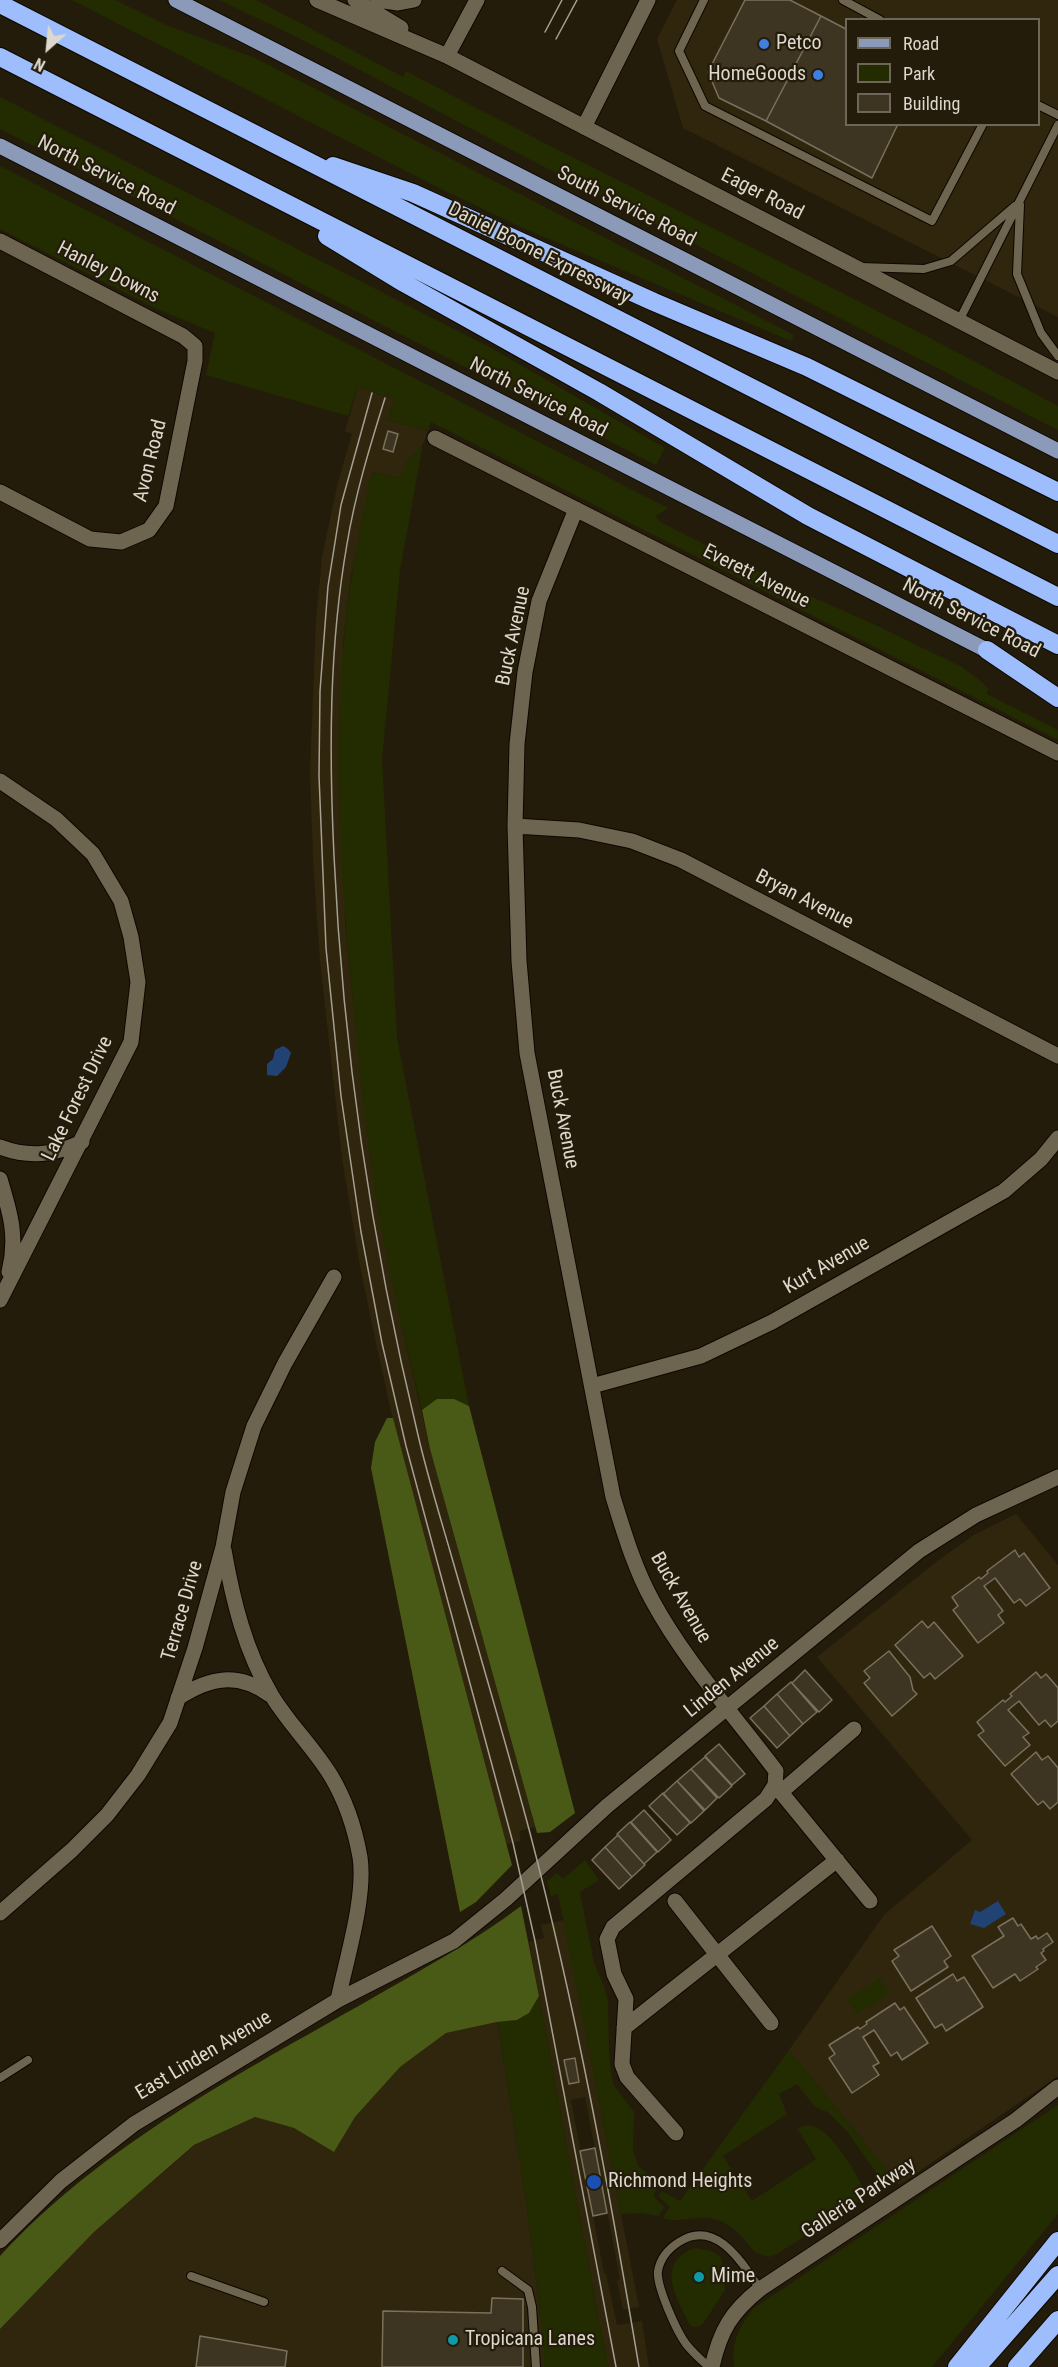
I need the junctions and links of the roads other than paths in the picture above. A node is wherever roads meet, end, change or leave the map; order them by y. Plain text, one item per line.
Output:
1 (176, 0) edge
2 (317, 0) edge
3 (356, 0) edge
4 (378, 0) edge
5 (414, 0) edge
6 (477, 0) edge
7 (648, 0) edge
8 (704, 0) edge
9 (843, 0) edge
10 (0, 4) edge
11 (876, 18) edge
12 (447, 56) junction
13 (0, 57) edge
14 (1040, 106) edge
15 (1058, 115) edge
16 (1058, 125) edge
17 (983, 126) edge
18 (584, 127) junction
19 (0, 146) edge
20 (288, 152) junction
21 (272, 197) junction
22 (1020, 202) junction
23 (0, 242) edge
24 (854, 266) junction
25 (959, 321) junction
26 (195, 346) joint
27 (1058, 356) edge
28 (1058, 372) edge
29 (435, 438) dead end
30 (1058, 451) edge
31 (0, 492) edge
32 (1058, 492) edge
33 (576, 509) junction
34 (1058, 544) edge
35 (1058, 597) edge
36 (1058, 645) edge
37 (987, 650) junction
38 (1058, 687) edge
39 (1058, 698) edge
40 (1058, 753) edge
41 (0, 781) edge
42 (515, 826) junction
43 (1058, 1056) edge
44 (1058, 1138) edge
45 (81, 1142) junction
46 (0, 1147) edge
47 (0, 1179) edge
48 (334, 1277) dead end
49 (1, 1298) edge
50 (592, 1386) junction
51 (1058, 1477) edge
52 (223, 1547) junction
53 (272, 1697) junction
54 (178, 1698) junction
55 (729, 1708) junction
56 (854, 1729) dead end
57 (778, 1789) junction
58 (837, 1860) junction
59 (870, 1900) dead end
60 (675, 1901) dead end
61 (0, 1913) edge
62 (454, 1941) joint
63 (717, 1955) junction
64 (338, 2000) junction
65 (771, 2023) dead end
66 (624, 2028) junction
67 (28, 2060) dead end
68 (0, 2078) edge
69 (1058, 2087) edge
70 (676, 2133) dead end
71 (0, 2241) edge
72 (1058, 2241) edge
73 (502, 2271) dead end
74 (1058, 2275) edge
75 (191, 2276) dead end
76 (760, 2289) junction
77 (264, 2302) dead end
78 (1058, 2319) edge
79 (1058, 2336) edge
80 (536, 2367) edge
81 (710, 2367) edge
82 (957, 2367) edge
83 (977, 2367) edge
84 (1017, 2367) edge

1 - 30 main road, South Service Road
2 - 12 street, Eager Road
3 - 12 street, Eager Road
4 - 5 street
6 - 12 street
7 - 18 street
8 - 17 lane
9 - 11 lane
10 - 20 highway, Daniel Boone Expressway
12 - 18 street, Eager Road
13 - 21 highway
14 - 15 lane
16 - 22 lane
18 - 24 street, Eager Road
19 - 37 main road, North Service Road
20 - 32 highway
20 - 34 highway, Daniel Boone Expressway
21 - 35 highway
21 - 36 highway
22 - 24 lane
22 - 25 lane
22 - 27 lane
23 - 26 street, Hanley Downs
24 - 25 street, Eager Road
25 - 28 street, Eager Road
26 - 31 street, Avon Road
29 - 33 street, Everett Avenue
33 - 40 street, Everett Avenue
33 - 42 street, Buck Avenue
37 - 38 main road, North Service Road
37 - 39 highway
41 - 45 street, Lake Forest Drive
42 - 43 street, Bryan Avenue
42 - 50 street, Buck Avenue
44 - 50 street, Kurt Avenue
45 - 46 street
45 - 49 street, Lake Forest Drive
47 - 49 street
48 - 52 street, Terrace Drive
50 - 55 street, Buck Avenue
51 - 55 street, Linden Avenue
52 - 53 street
52 - 54 street, Terrace Drive
53 - 54 street
53 - 64 street
54 - 61 street, Terrace Drive
55 - 57 street, Buck Avenue
55 - 62 street, Linden Avenue
56 - 57 street
57 - 58 street
57 - 66 street
58 - 59 street
58 - 63 street
60 - 63 street
62 - 64 street, East Linden Avenue
63 - 65 street
63 - 66 street
64 - 71 street, East Linden Avenue
66 - 70 street
67 - 68 lane
69 - 76 street, Galleria Parkway
72 - 82 highway
73 - 80 lane
74 - 83 highway
75 - 77 lane
76 - 81 street, Galleria Parkway
76 - 81 lane
78 - 84 highway
79 - 84 highway

